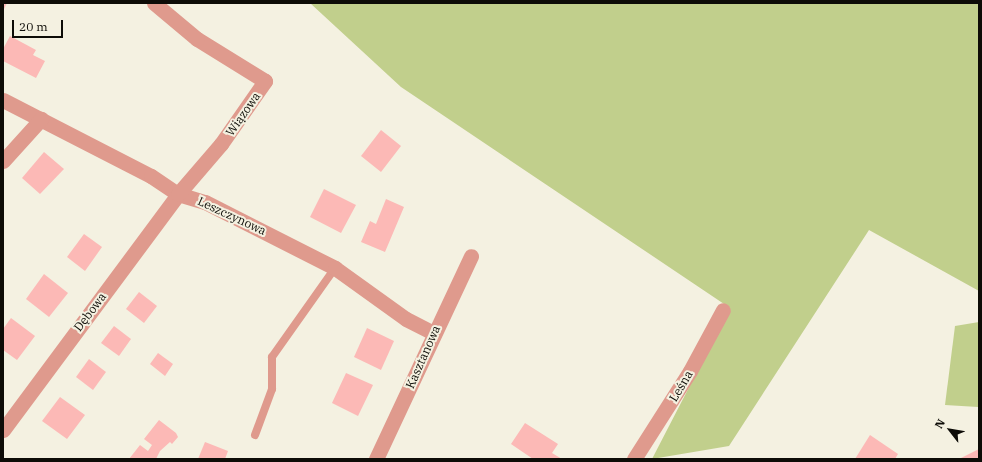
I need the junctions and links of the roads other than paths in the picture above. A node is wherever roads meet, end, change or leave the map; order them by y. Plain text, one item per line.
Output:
1 (154, 3) edge
2 (3, 100) edge
3 (41, 119) junction
4 (3, 161) edge
5 (178, 194) junction
6 (471, 256) dead end
7 (335, 268) junction
8 (723, 310) dead end
9 (433, 333) junction
10 (3, 430) edge
11 (255, 435) dead end
12 (376, 459) edge
13 (634, 459) edge

1 - 5 street, Wiązowa
2 - 3 street, Leszczynowa
3 - 4 street
3 - 5 street, Leszczynowa
5 - 7 street, Leszczynowa
5 - 10 street, Dębowa
6 - 9 street, Kasztanowa
7 - 9 street, Leszczynowa
7 - 11 lane
8 - 13 street, Leśna
9 - 12 street, Kasztanowa

